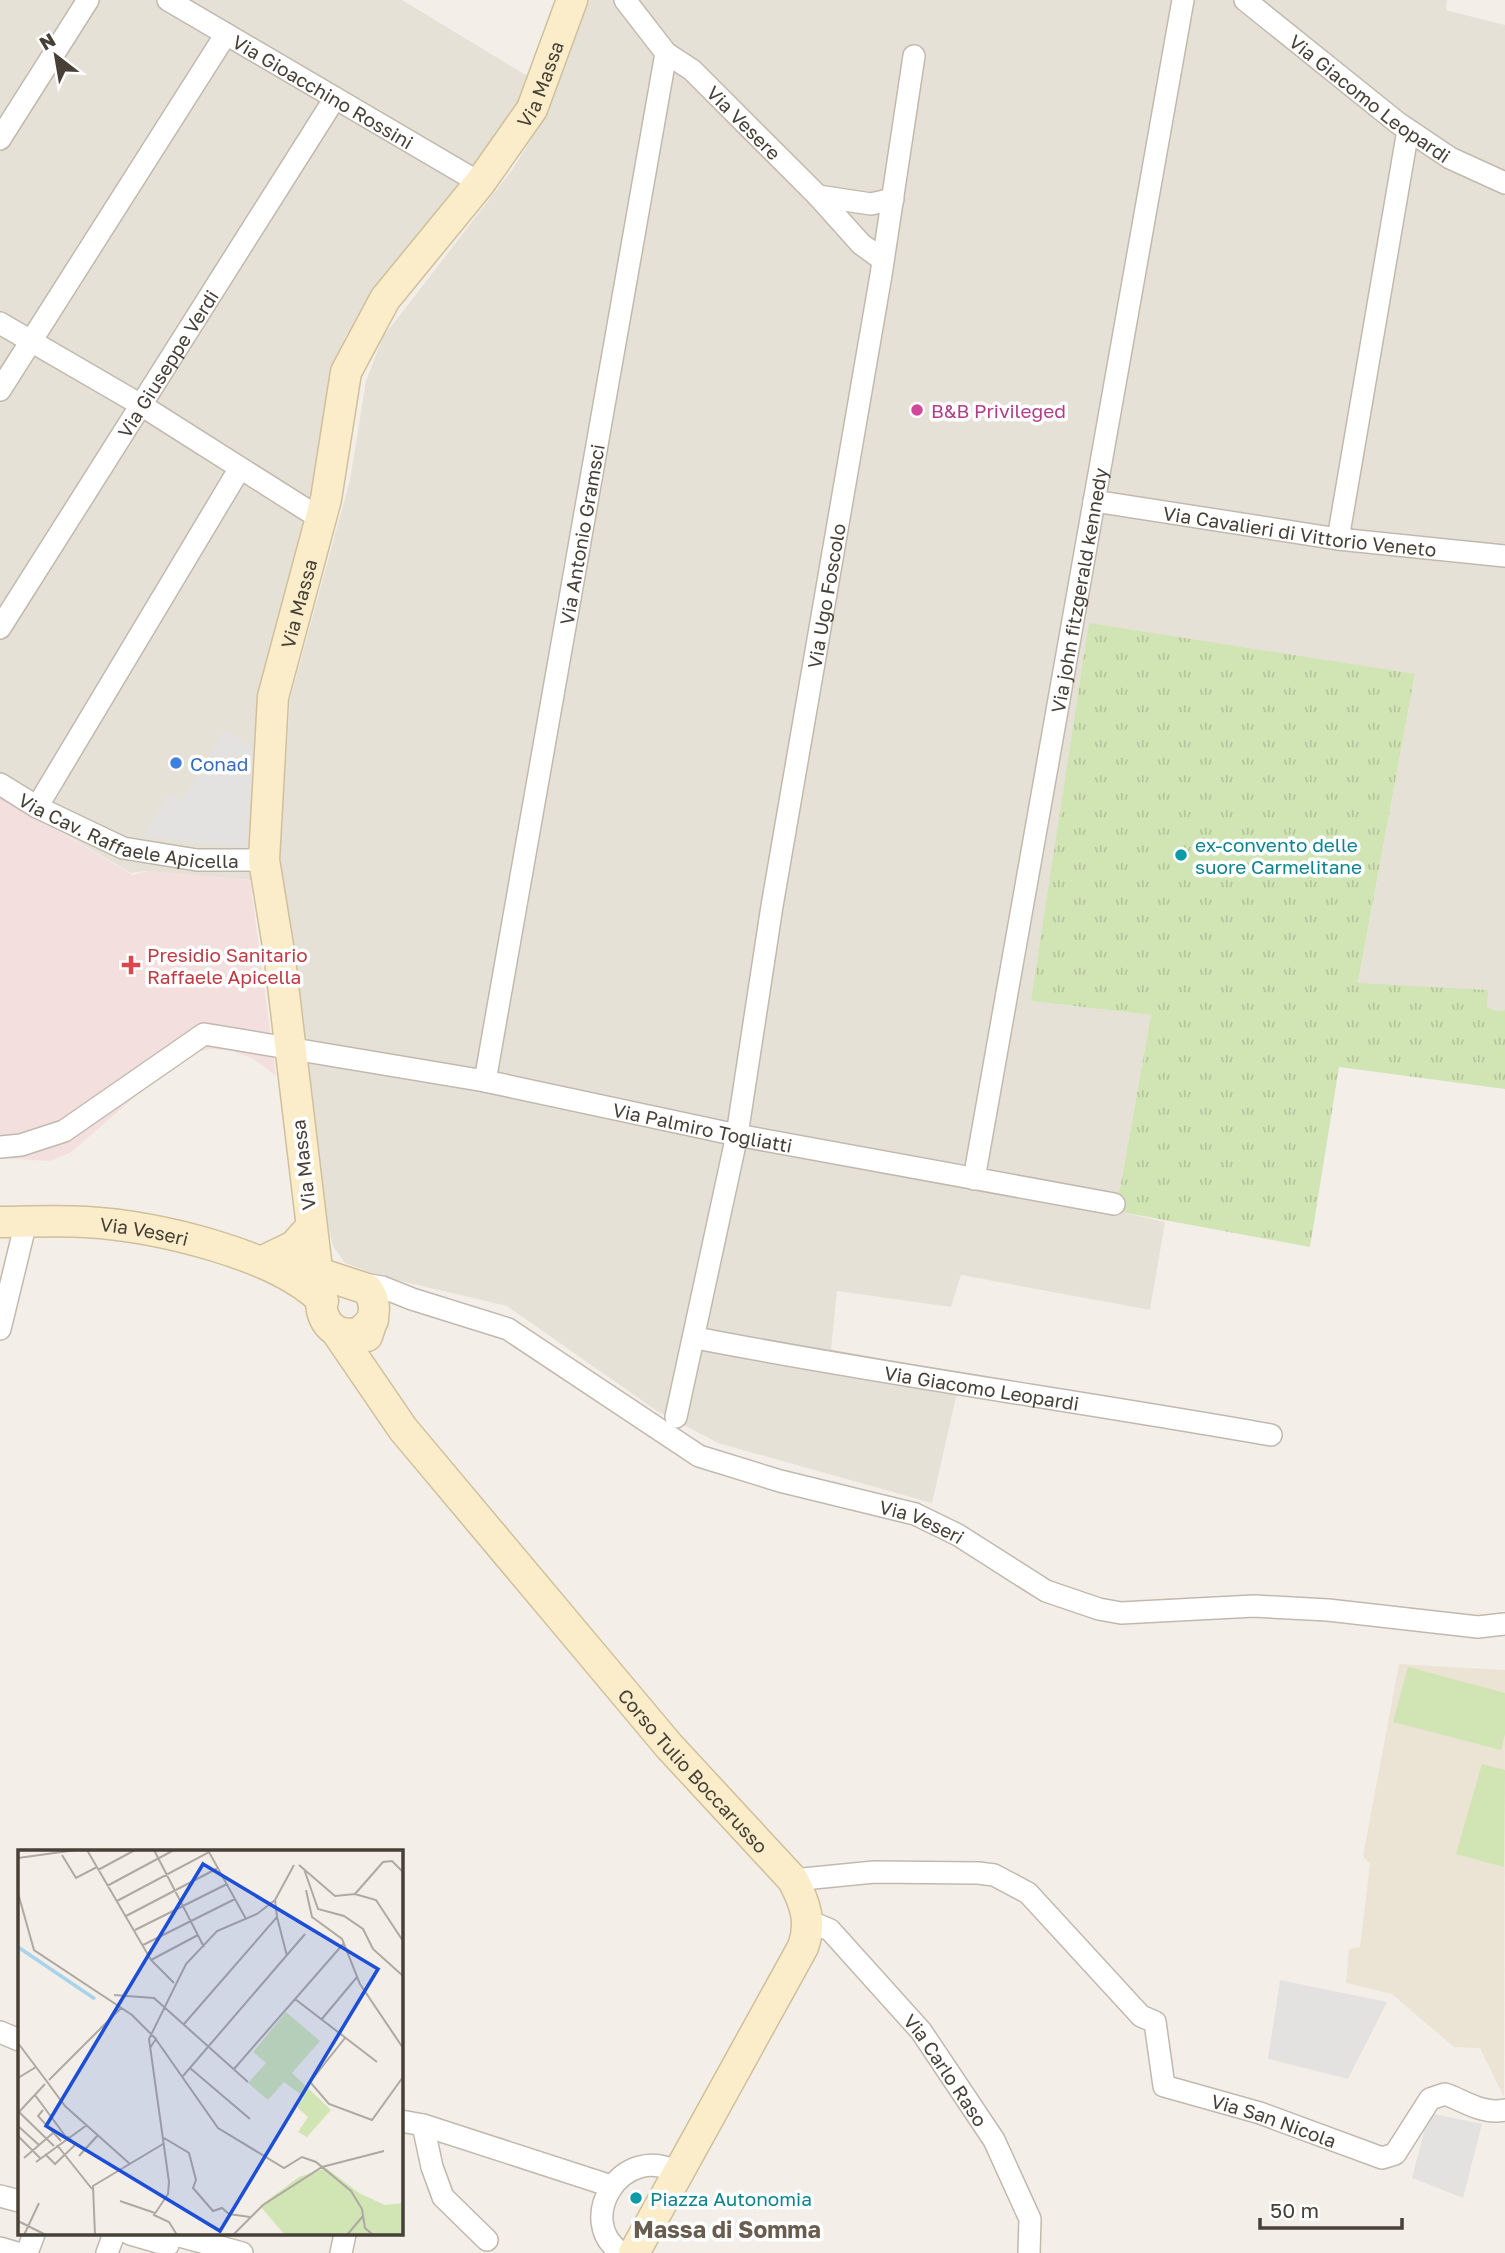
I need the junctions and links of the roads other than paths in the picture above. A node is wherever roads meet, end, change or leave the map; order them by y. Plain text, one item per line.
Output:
1 (88, 0) edge
2 (168, 0) edge
3 (572, 0) edge
4 (625, 0) edge
5 (1183, 0) edge
6 (1245, 0) edge
7 (226, 34) junction
8 (666, 53) junction
9 (914, 56) dead end
10 (335, 98) junction
11 (1408, 130) junction
12 (0, 139) edge
13 (480, 183) junction
14 (1505, 183) edge
15 (818, 196) junction
16 (893, 198) junction
17 (883, 260) junction
18 (0, 323) edge
19 (31, 342) junction
20 (0, 390) edge
21 (141, 405) junction
22 (240, 468) junction
23 (1094, 501) junction
24 (321, 519) junction
25 (1338, 539) junction
26 (1505, 556) edge
27 (0, 628) edge
28 (0, 784) edge
29 (37, 807) junction
30 (264, 860) junction
31 (289, 1051) junction
32 (485, 1081) junction
33 (737, 1135) junction
34 (0, 1147) edge
35 (974, 1178) junction
36 (1114, 1204) dead end
37 (13, 1222) edge
38 (311, 1227) junction
39 (261, 1262) junction
40 (352, 1282) junction
41 (321, 1287) junction
42 (412, 1299) junction
43 (373, 1320) junction
44 (0, 1329) edge
45 (336, 1331) junction
46 (696, 1338) junction
47 (363, 1373) junction
48 (676, 1417) dead end
49 (1271, 1435) dead end
50 (1505, 1624) edge
51 (793, 1880) junction
52 (809, 1921) junction
53 (0, 2032) edge
54 (18, 2040) edge
55 (1505, 2110) edge
56 (402, 2120) edge
57 (423, 2125) junction
58 (678, 2173) junction
59 (611, 2186) junction
60 (0, 2196) edge
61 (18, 2202) edge
62 (33, 2236) edge
63 (113, 2236) edge
64 (140, 2236) edge
65 (487, 2240) dead end
66 (172, 2242) edge
67 (0, 2248) edge
68 (17, 2253) edge
69 (27, 2253) edge
70 (107, 2253) edge
71 (242, 2253) edge
72 (622, 2253) edge
73 (634, 2253) edge
74 (1029, 2253) edge

1 - 12 street
2 - 7 street, Via Gioacchino Rossini
3 - 13 street, Via Massa
4 - 8 street
5 - 23 street, Via john fitzgerald kennedy
6 - 11 street, Via Giacomo Leopardi
7 - 10 street, Via Gioacchino Rossini
7 - 19 street
8 - 15 street, Via Vesere
8 - 32 street, Via Antonio Gramsci
9 - 16 street, Via Ugo Foscolo
10 - 13 street, Via Gioacchino Rossini
10 - 21 street, Via Giuseppe Verdi
11 - 14 street, Via Giacomo Leopardi
11 - 25 street
13 - 24 street, Via Massa
15 - 16 street
15 - 17 street, Via Vesere
16 - 17 street, Via Ugo Foscolo
17 - 33 street, Via Ugo Foscolo
18 - 19 street
19 - 20 street
19 - 21 street
21 - 22 street
21 - 27 street, Via Giuseppe Verdi
22 - 24 street
22 - 29 street
23 - 25 street, Via Cavalieri di Vittorio Veneto
23 - 35 street, Via john fitzgerald kennedy
24 - 30 street, Via Massa
25 - 26 street, Via Cavalieri di Vittorio Veneto
28 - 29 street, Via Cav. Raffaele Apicella
29 - 30 street, Via Cav. Raffaele Apicella
30 - 31 street, Via Massa
31 - 32 street, Via Palmiro Togliatti
31 - 34 street, Via Palmiro Togliatti
31 - 38 street, Via Massa
32 - 33 street, Via Palmiro Togliatti
33 - 35 street, Via Palmiro Togliatti
33 - 46 street
35 - 36 street, Via Palmiro Togliatti
37 - 39 street, Via Veseri
37 - 44 street
38 - 39 street
38 - 41 street, Via Massa
39 - 41 street, Via Veseri
40 - 41 street
40 - 42 street, Via Veseri
40 - 43 street
41 - 45 street
42 - 43 street
42 - 50 street, Via Veseri
43 - 45 street
43 - 47 street
45 - 47 street, Corso Tulio Boccarusso
46 - 48 street
46 - 49 street, Via Giacomo Leopardi
47 - 51 street, Corso Tulio Boccarusso
51 - 52 street, Corso Tulio Boccarusso
51 - 55 street, Via San Nicola
52 - 58 street
52 - 74 street, Via Carlo Raso
53 - 54 street
56 - 57 street
57 - 59 street
57 - 65 street
58 - 59 street
58 - 73 street
59 - 72 street
60 - 61 street
62 - 69 street
63 - 70 street
64 - 66 street
66 - 71 street
67 - 68 street

